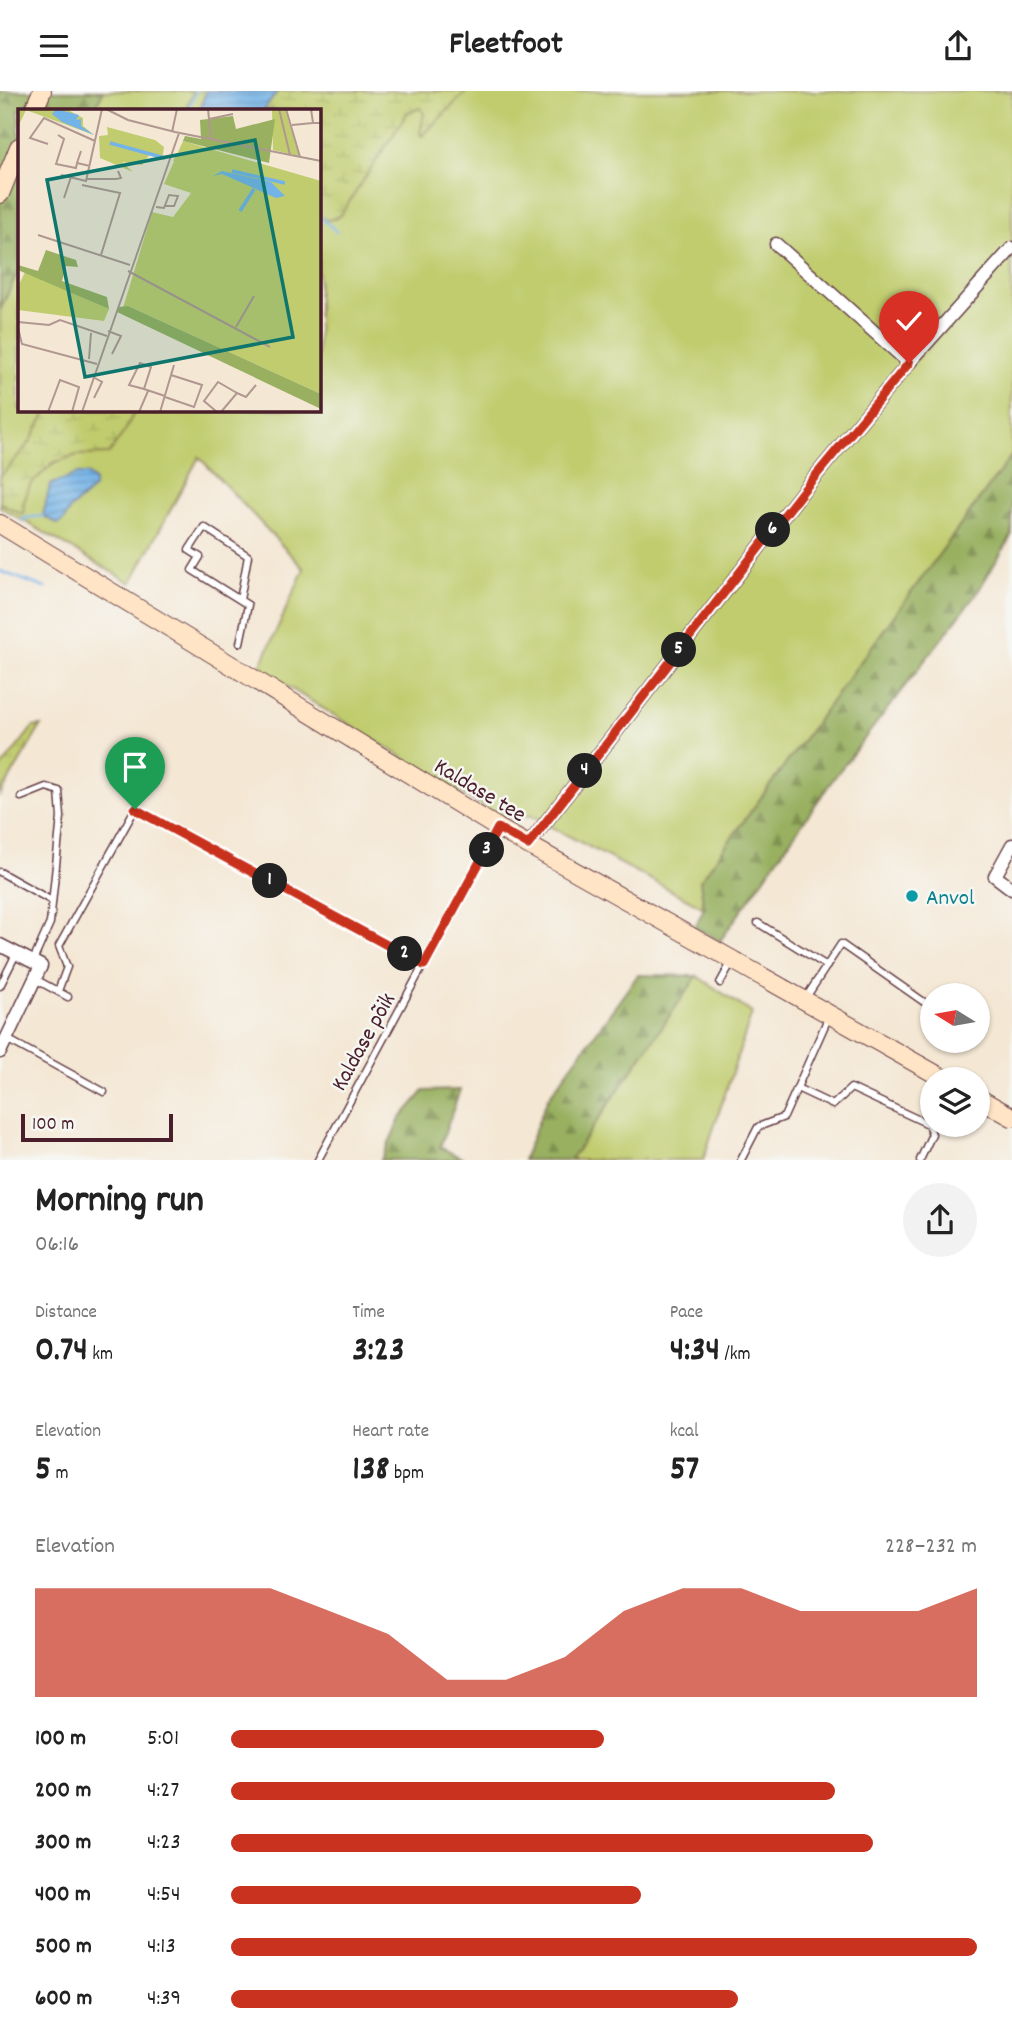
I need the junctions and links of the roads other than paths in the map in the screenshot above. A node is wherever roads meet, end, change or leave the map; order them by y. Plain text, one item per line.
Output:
1 (42, 91) edge
2 (34, 109) edge
3 (18, 149) edge
4 (0, 194) edge
5 (776, 244) dead end
6 (1012, 248) edge
7 (909, 363) junction
8 (0, 524) edge
9 (240, 600) junction
10 (240, 643) dead end
11 (21, 797) dead end
12 (498, 828) junction
13 (528, 845) junction
14 (1012, 845) edge
15 (0, 872) edge
16 (1012, 888) edge
17 (52, 901) junction
18 (758, 923) dead end
19 (0, 945) edge
20 (17, 952) junction
21 (33, 961) junction
22 (732, 961) junction
23 (424, 965) junction
24 (827, 966) junction
25 (35, 979) junction
26 (720, 983) dead end
27 (0, 986) edge
28 (58, 991) junction
29 (68, 997) dead end
30 (920, 999) edge
31 (804, 1000) junction
32 (829, 1014) junction
33 (6, 1039) junction
34 (0, 1052) edge
35 (923, 1067) edge
36 (797, 1088) junction
37 (104, 1092) dead end
38 (990, 1105) edge
39 (920, 1116) edge
40 (1012, 1117) edge
41 (931, 1137) edge
42 (318, 1160) edge
43 (741, 1160) edge
44 (920, 1160) edge

1 - 2 street
3 - 4 street
5 - 7 street
6 - 7 street
7 - 13 street
8 - 12 street, Kaldase tee
9 - 9 lane
9 - 10 lane
11 - 17 lane
12 - 13 street, Kaldase tee
12 - 23 lane, Kaldase põik
13 - 22 street, Kaldase tee
14 - 16 street
15 - 17 lane
17 - 21 lane
18 - 24 lane
19 - 20 street
20 - 21 street
20 - 27 lane
21 - 25 street
22 - 26 lane
22 - 31 street, Kaldase tee
23 - 28 lane
23 - 42 lane, Kaldase põik
24 - 30 lane
24 - 31 lane
25 - 28 lane
25 - 33 street
28 - 29 lane
31 - 32 street, Kaldase tee
32 - 35 street, Kaldase tee
32 - 36 lane
33 - 34 street
33 - 37 lane
36 - 39 lane
36 - 43 lane
38 - 40 street
41 - 44 lane

